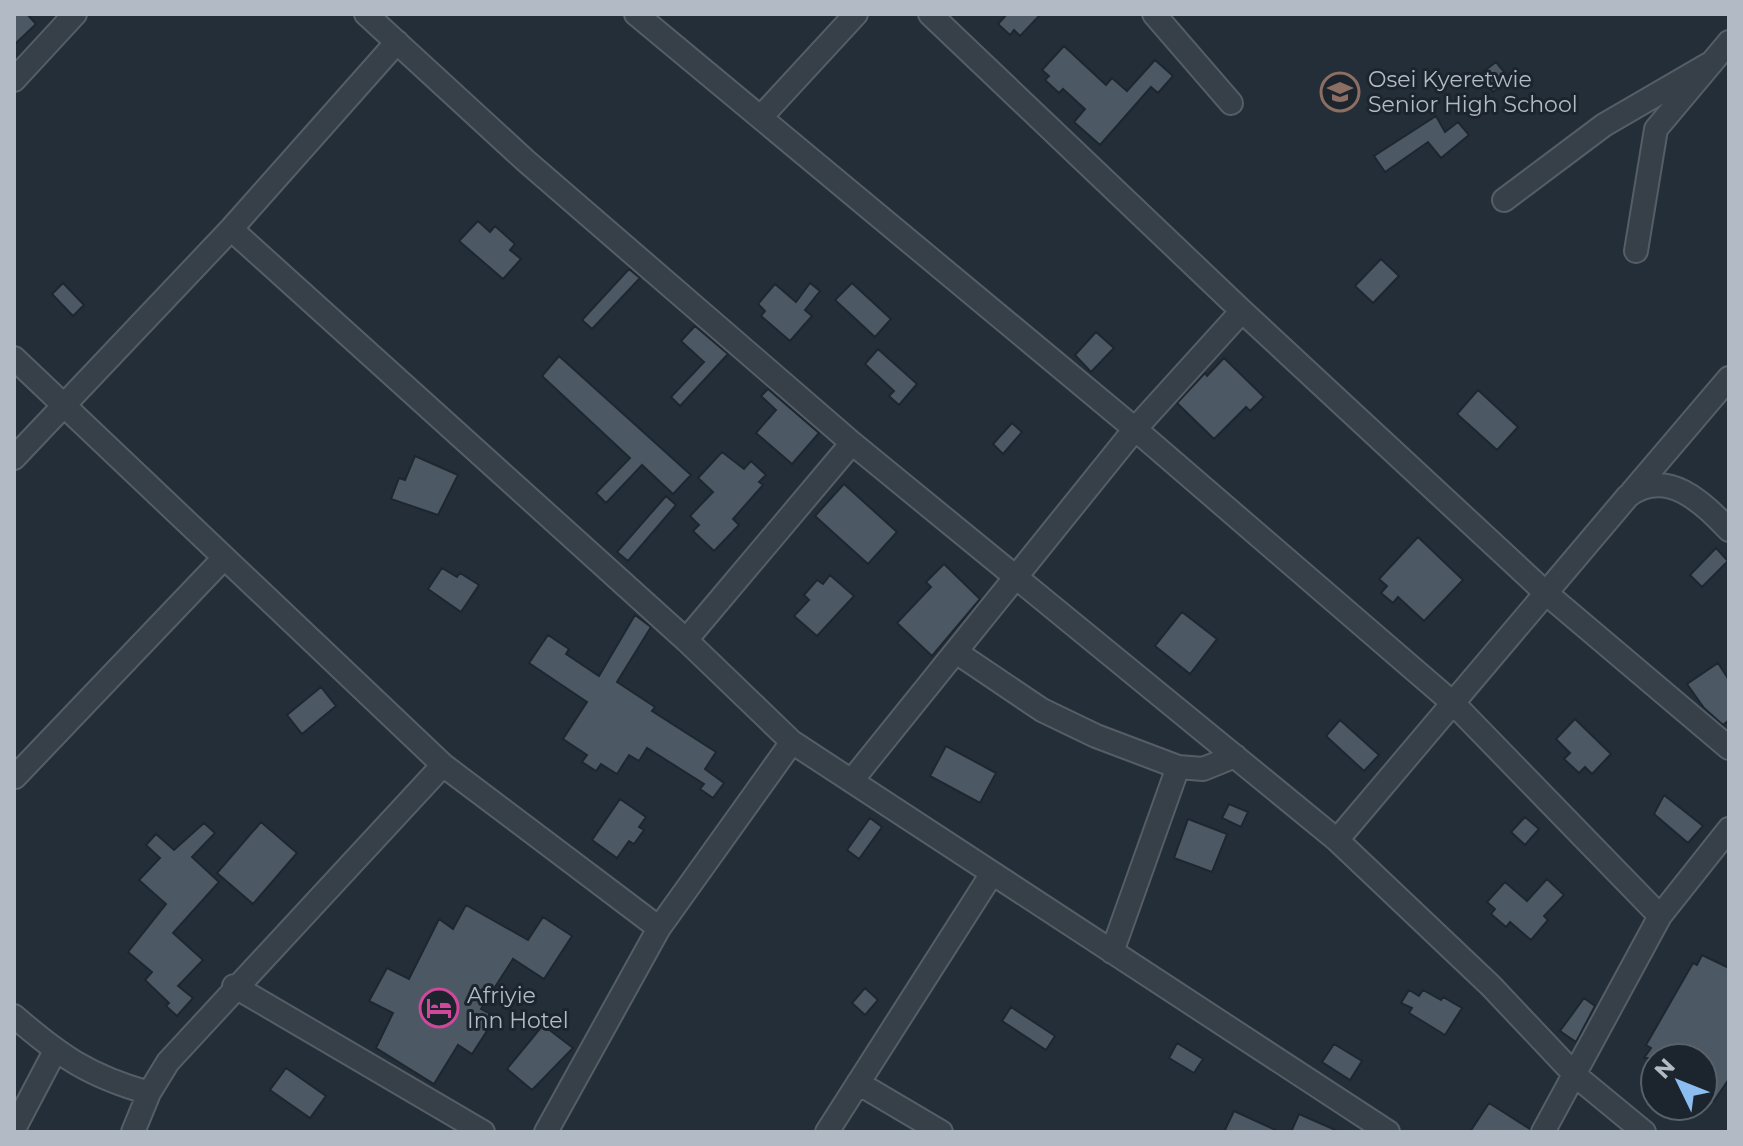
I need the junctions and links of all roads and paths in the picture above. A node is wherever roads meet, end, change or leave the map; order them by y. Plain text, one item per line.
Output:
1 (75, 14) edge
2 (366, 14) edge
3 (636, 14) edge
4 (856, 14) edge
5 (930, 14) edge
6 (1154, 14) edge
7 (397, 42) junction
8 (1729, 42) edge
9 (1709, 64) junction
10 (14, 80) edge
11 (1231, 103) dead end
12 (761, 117) junction
13 (1504, 200) dead end
14 (231, 229) junction
15 (1636, 251) dead end
16 (1242, 311) junction
17 (14, 358) edge
18 (1729, 378) edge
19 (63, 404) junction
20 (1135, 429) junction
21 (852, 443) junction
22 (14, 458) edge
23 (1631, 493) junction
24 (1729, 530) edge
25 (223, 559) junction
26 (1016, 577) junction
27 (1547, 594) junction
28 (686, 640) junction
29 (956, 652) junction
30 (1454, 704) junction
31 (792, 742) junction
32 (1729, 748) edge
33 (1235, 756) junction
34 (443, 765) junction
35 (1178, 767) junction
36 (15, 777) edge
37 (853, 779) junction
38 (1729, 829) edge
39 (1337, 840) junction
40 (991, 875) junction
41 (1660, 916) junction
42 (659, 928) junction
43 (1112, 952) junction
44 (234, 986) junction
45 (14, 1016) edge
46 (55, 1051) junction
47 (1576, 1076) junction
48 (858, 1083) junction
49 (149, 1093) junction
50 (14, 1129) edge
51 (133, 1132) edge
52 (483, 1132) edge
53 (546, 1132) edge
54 (827, 1132) edge
55 (941, 1132) edge
56 (1388, 1132) edge
57 (1543, 1132) edge
58 (1644, 1132) edge

1 - 10 street
2 - 7 street
3 - 12 street
4 - 12 street
5 - 16 street
6 - 11 street
7 - 14 street
7 - 21 street
8 - 9 street
9 - 13 street
9 - 15 street
12 - 20 street
14 - 19 street
14 - 28 street
16 - 20 street
16 - 27 street
17 - 19 street
18 - 23 street
19 - 22 street
19 - 25 street
20 - 26 street
20 - 30 street
21 - 26 street
21 - 28 street
23 - 24 street
23 - 27 street
25 - 34 street
25 - 36 street
26 - 29 street
26 - 33 street
27 - 30 street
27 - 32 street
28 - 31 street
29 - 35 street
29 - 37 street
30 - 39 street
30 - 41 street
31 - 37 street
31 - 42 street
33 - 35 street
33 - 39 street
34 - 42 street
34 - 44 street
35 - 43 street
37 - 40 street
38 - 41 street
39 - 47 street
40 - 43 street
40 - 48 street
41 - 47 street
42 - 53 street
43 - 56 street
44 - 49 street
44 - 52 street
45 - 46 street
46 - 49 street
46 - 50 street
47 - 57 street
47 - 58 street
48 - 54 street
48 - 55 street
49 - 51 street

